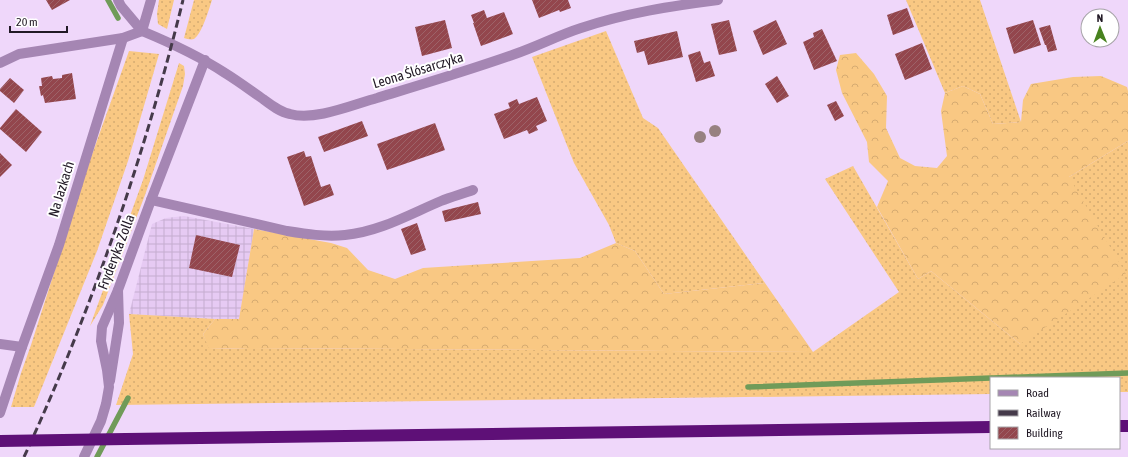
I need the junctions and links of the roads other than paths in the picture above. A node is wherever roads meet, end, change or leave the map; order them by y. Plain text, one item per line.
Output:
1 (118, 0) edge
2 (151, 0) edge
3 (718, 0) edge
4 (142, 31) junction
5 (123, 38) junction
6 (205, 60) junction
7 (0, 63) edge
8 (473, 190) dead end
9 (151, 200) junction
10 (118, 290) junction
11 (0, 344) edge
12 (22, 347) junction
13 (109, 387) junction
14 (0, 413) edge
15 (990, 427) edge
16 (0, 441) edge
17 (84, 457) edge

1 - 4 street
2 - 4 street
3 - 6 street, Leona Ślósarczyka
4 - 5 street
4 - 6 street, Leona Ślósarczyka
5 - 7 street
5 - 12 street, Na Jazkach
6 - 9 street, Fryderyka Zolla
8 - 9 street
9 - 10 street, Fryderyka Zolla
10 - 13 street
10 - 13 street, Fryderyka Zolla
11 - 12 street
12 - 14 street, Na Jazkach
13 - 17 street, Fryderyka Zolla
15 - 16 highway, bridge

